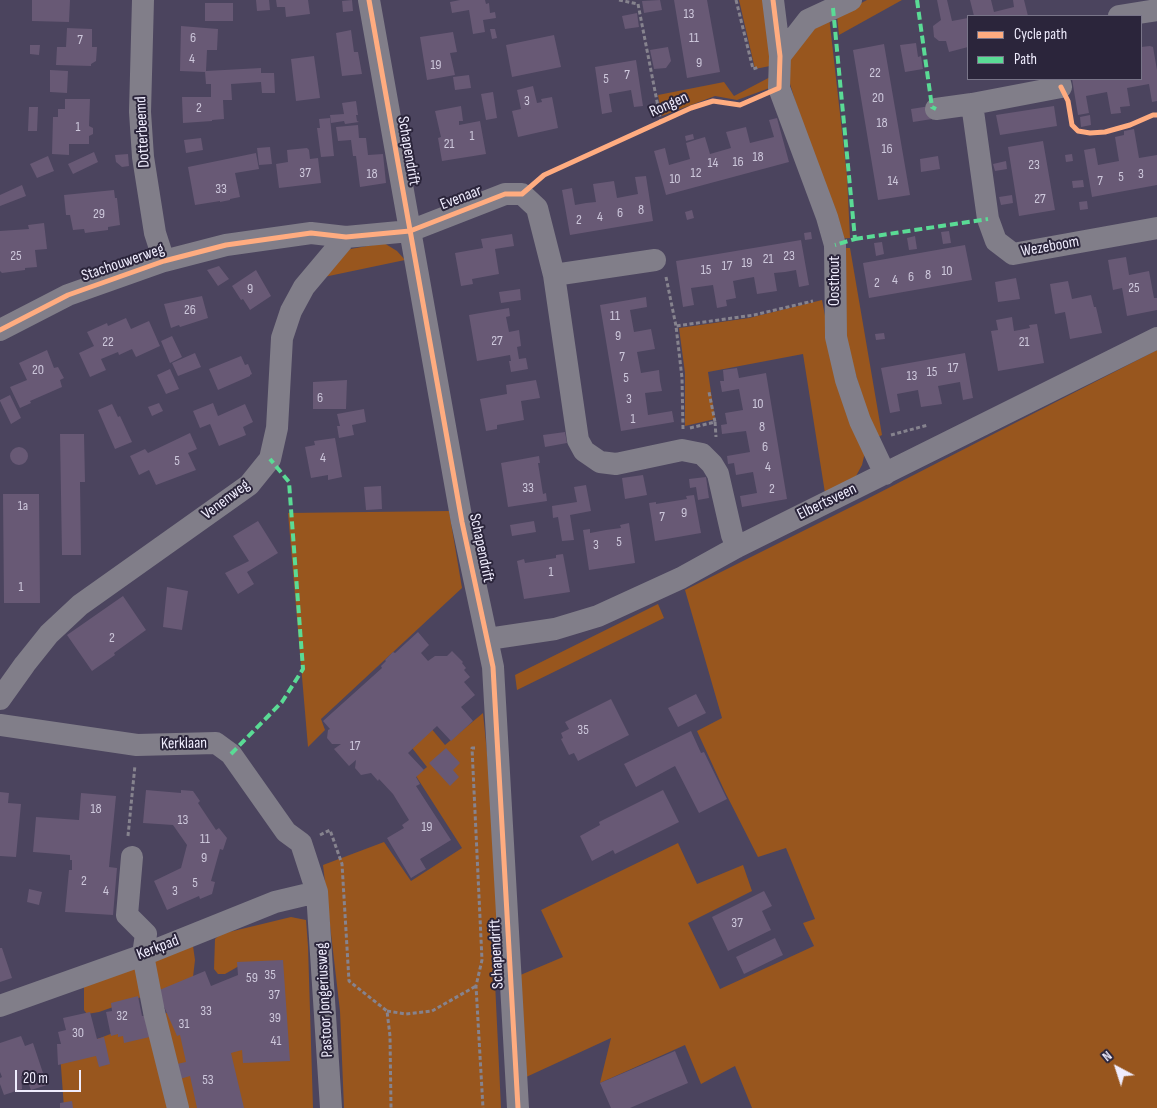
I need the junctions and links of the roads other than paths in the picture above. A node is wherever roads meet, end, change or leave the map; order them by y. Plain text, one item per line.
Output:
1 (143, 0) edge
2 (369, 0) edge
3 (851, 0) edge
4 (774, 3) edge
5 (1157, 10) edge
6 (1125, 15) edge
7 (808, 20) junction
8 (780, 60) junction
9 (1059, 80) edge
10 (972, 104) junction
11 (936, 109) dead end
12 (1157, 228) edge
13 (410, 231) junction
14 (346, 237) junction
15 (655, 260) road end
16 (164, 261) junction
17 (554, 275) junction
18 (0, 330) edge
19 (1157, 338) edge
20 (885, 474) junction
21 (737, 548) junction
22 (488, 639) junction
23 (0, 699) edge
24 (0, 725) edge
25 (132, 857) road end
26 (317, 892) junction
27 (143, 954) junction
28 (0, 1006) edge
29 (178, 1108) edge
30 (331, 1108) edge
31 (518, 1108) edge

1 - 16 street, Dotterbeemd
2 - 13 street, Schapendrift
3 - 7 street
4 - 7 street
4 - 8 street
5 - 6 street
7 - 8 street
8 - 20 street, Oosthout
9 - 10 street
10 - 11 street
10 - 12 street, Wezeboom
13 - 14 street, Stachouwerweg
13 - 17 street, Evenaar
13 - 22 street, Schapendrift
14 - 16 street, Stachouwerweg
14 - 23 street, Venenweg
15 - 17 street
16 - 18 street, Stachouwerweg
17 - 21 street, Evenaar
19 - 20 street, Elbertsveen
20 - 21 street, Elbertsveen
21 - 22 street, Elbertsveen
22 - 31 street, Schapendrift
24 - 26 street, Kerklaan
25 - 27 street
26 - 27 street, Kerkpad
26 - 30 street, Pastoor Jongeriusweg
27 - 28 street, Kerkpad
27 - 29 street

